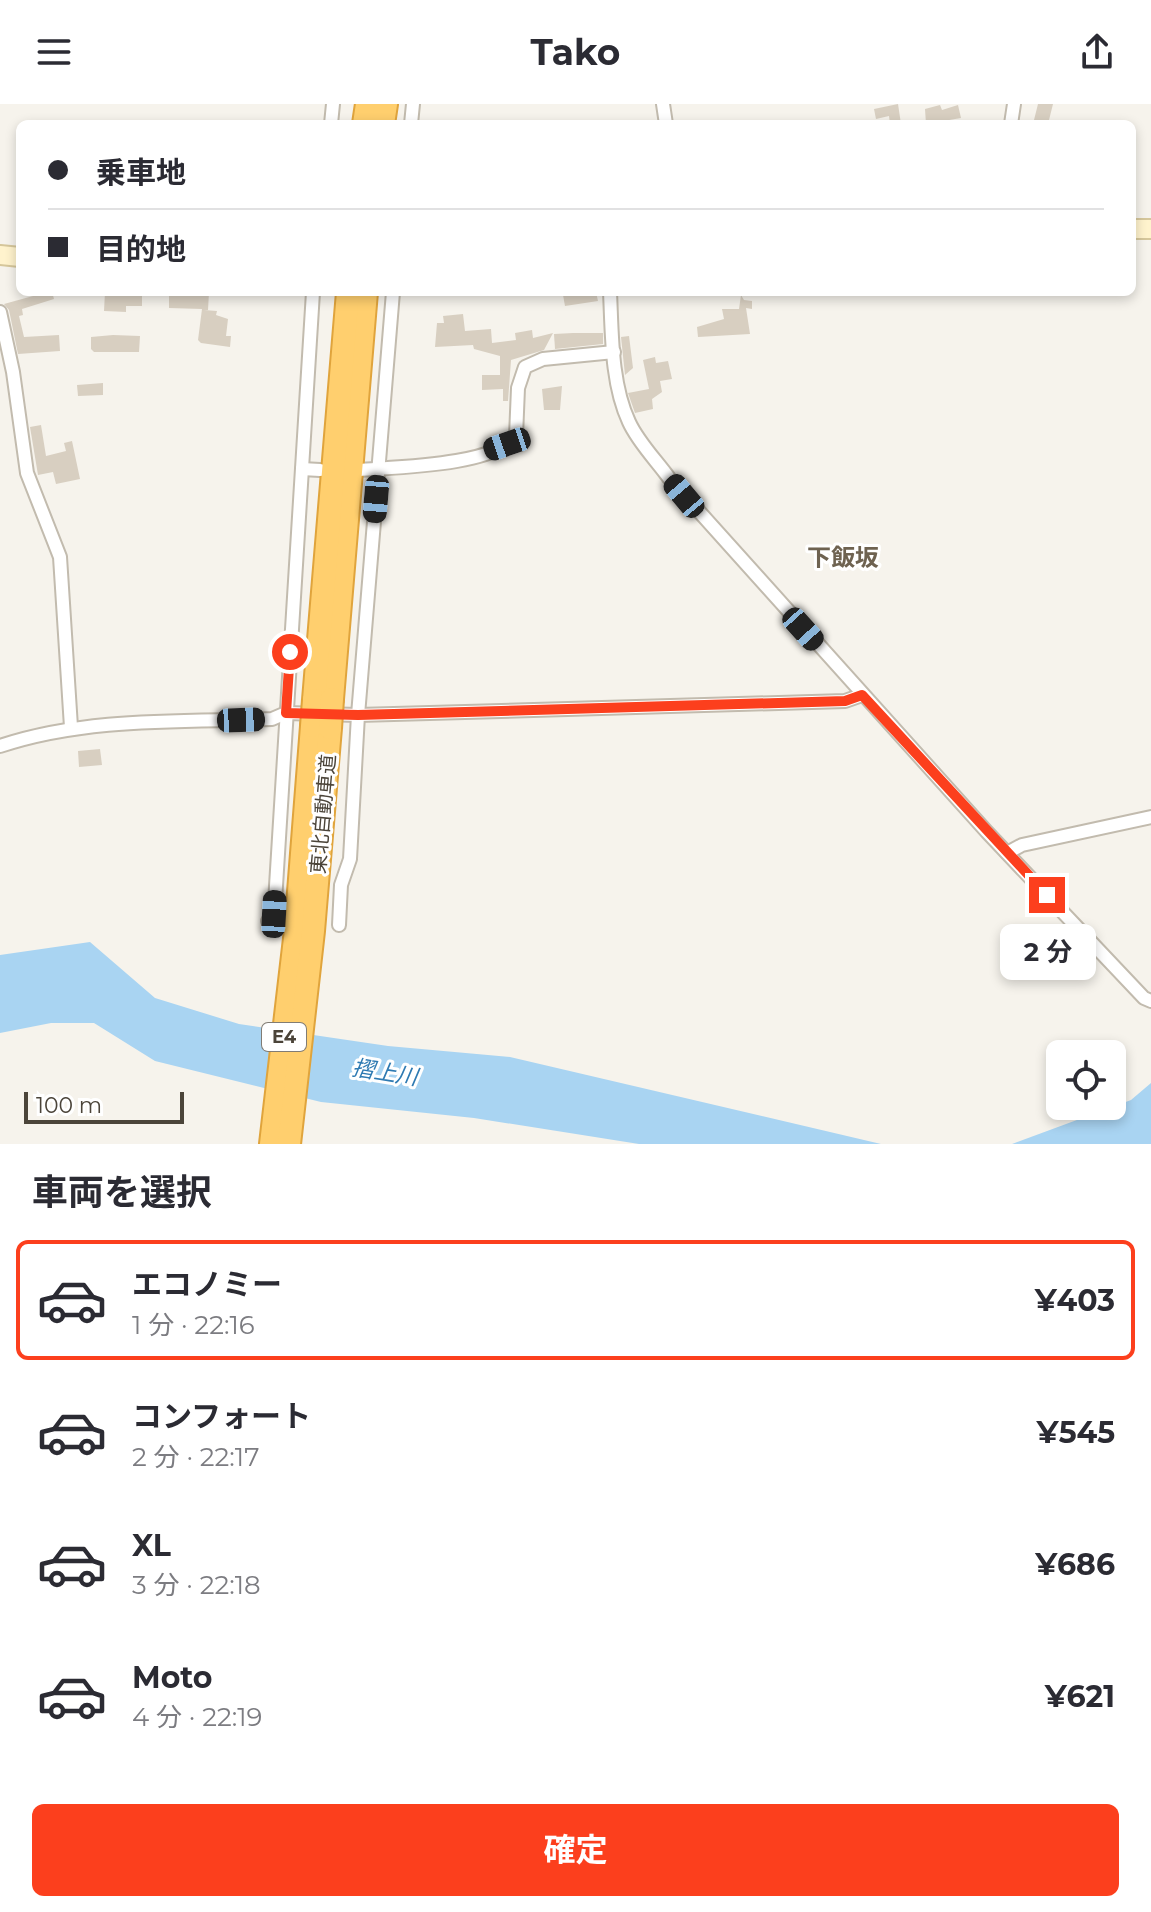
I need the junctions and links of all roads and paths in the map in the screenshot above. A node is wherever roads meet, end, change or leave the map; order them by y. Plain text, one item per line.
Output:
1 (313, 296) edge
2 (348, 296) edge
3 (366, 296) edge
4 (393, 296) edge
5 (610, 296) edge
6 (0, 312) edge
7 (614, 352) junction
8 (302, 469) junction
9 (379, 469) junction
10 (320, 470) dead end
11 (359, 470) dead end
12 (862, 695) junction
13 (323, 699) junction
14 (286, 713) junction
15 (358, 715) junction
16 (71, 727) junction
17 (0, 746) edge
18 (1151, 817) edge
19 (1007, 853) junction
20 (276, 865) junction
21 (290, 866) dead end
22 (328, 868) dead end
23 (347, 869) junction
24 (268, 921) dead end
25 (339, 925) dead end
26 (304, 930) junction
27 (1151, 1001) edge
28 (271, 1144) edge
29 (289, 1144) edge

1 - 8 street
2 - 13 highway, 東北自動車道 / E4
3 - 13 highway, 東北自動車道 / E4
4 - 9 street
5 - 7 street
6 - 16 street
7 - 9 street
7 - 12 street
8 - 10 street
8 - 14 street
9 - 11 street
9 - 15 street
12 - 15 street
12 - 19 street
13 - 26 highway, 東北自動車道 / E4, bridge
14 - 15 street
14 - 16 street
14 - 20 street
15 - 23 street
16 - 17 street
18 - 19 street
19 - 27 street
20 - 21 street
20 - 24 street
22 - 23 street
23 - 25 street
26 - 28 highway, 東北自動車道 / E4
26 - 29 highway, 東北自動車道 / E4

